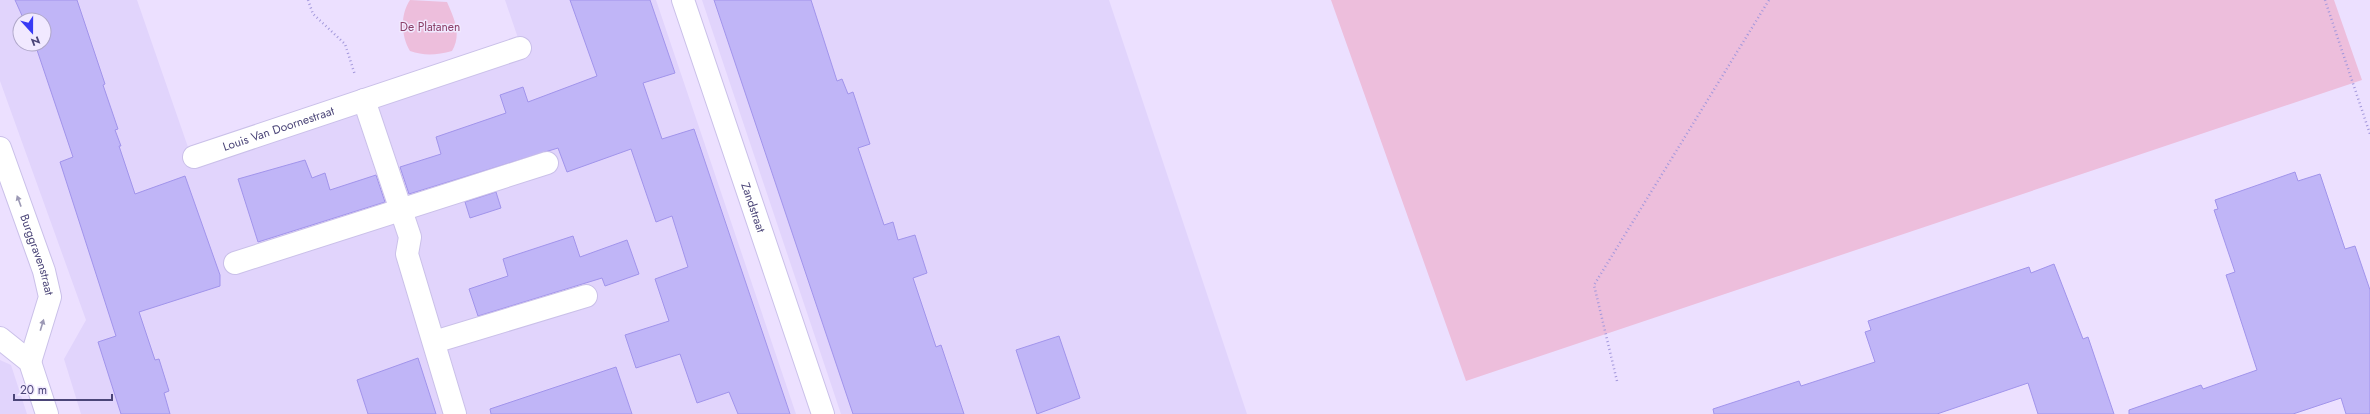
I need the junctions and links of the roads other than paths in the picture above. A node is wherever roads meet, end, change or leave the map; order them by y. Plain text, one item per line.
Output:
1 (683, 0) edge
2 (520, 48) dead end
3 (364, 100) junction
4 (0, 148) edge
5 (194, 157) dead end
6 (546, 163) dead end
7 (401, 210) junction
8 (235, 264) dead end
9 (586, 296) dead end
10 (0, 338) edge
11 (434, 342) junction
12 (30, 362) junction
13 (47, 414) edge
14 (455, 414) edge
15 (823, 414) edge

1 - 15 street, Zandstraat
2 - 3 street, Louis Van Doornestraat
3 - 5 street, Louis Van Doornestraat
3 - 7 street
12 -> 4 street, Burggravenstraat
6 - 7 street
7 - 8 street
7 - 11 street
9 - 11 street
10 - 12 street
11 - 14 street
12 - 13 street

